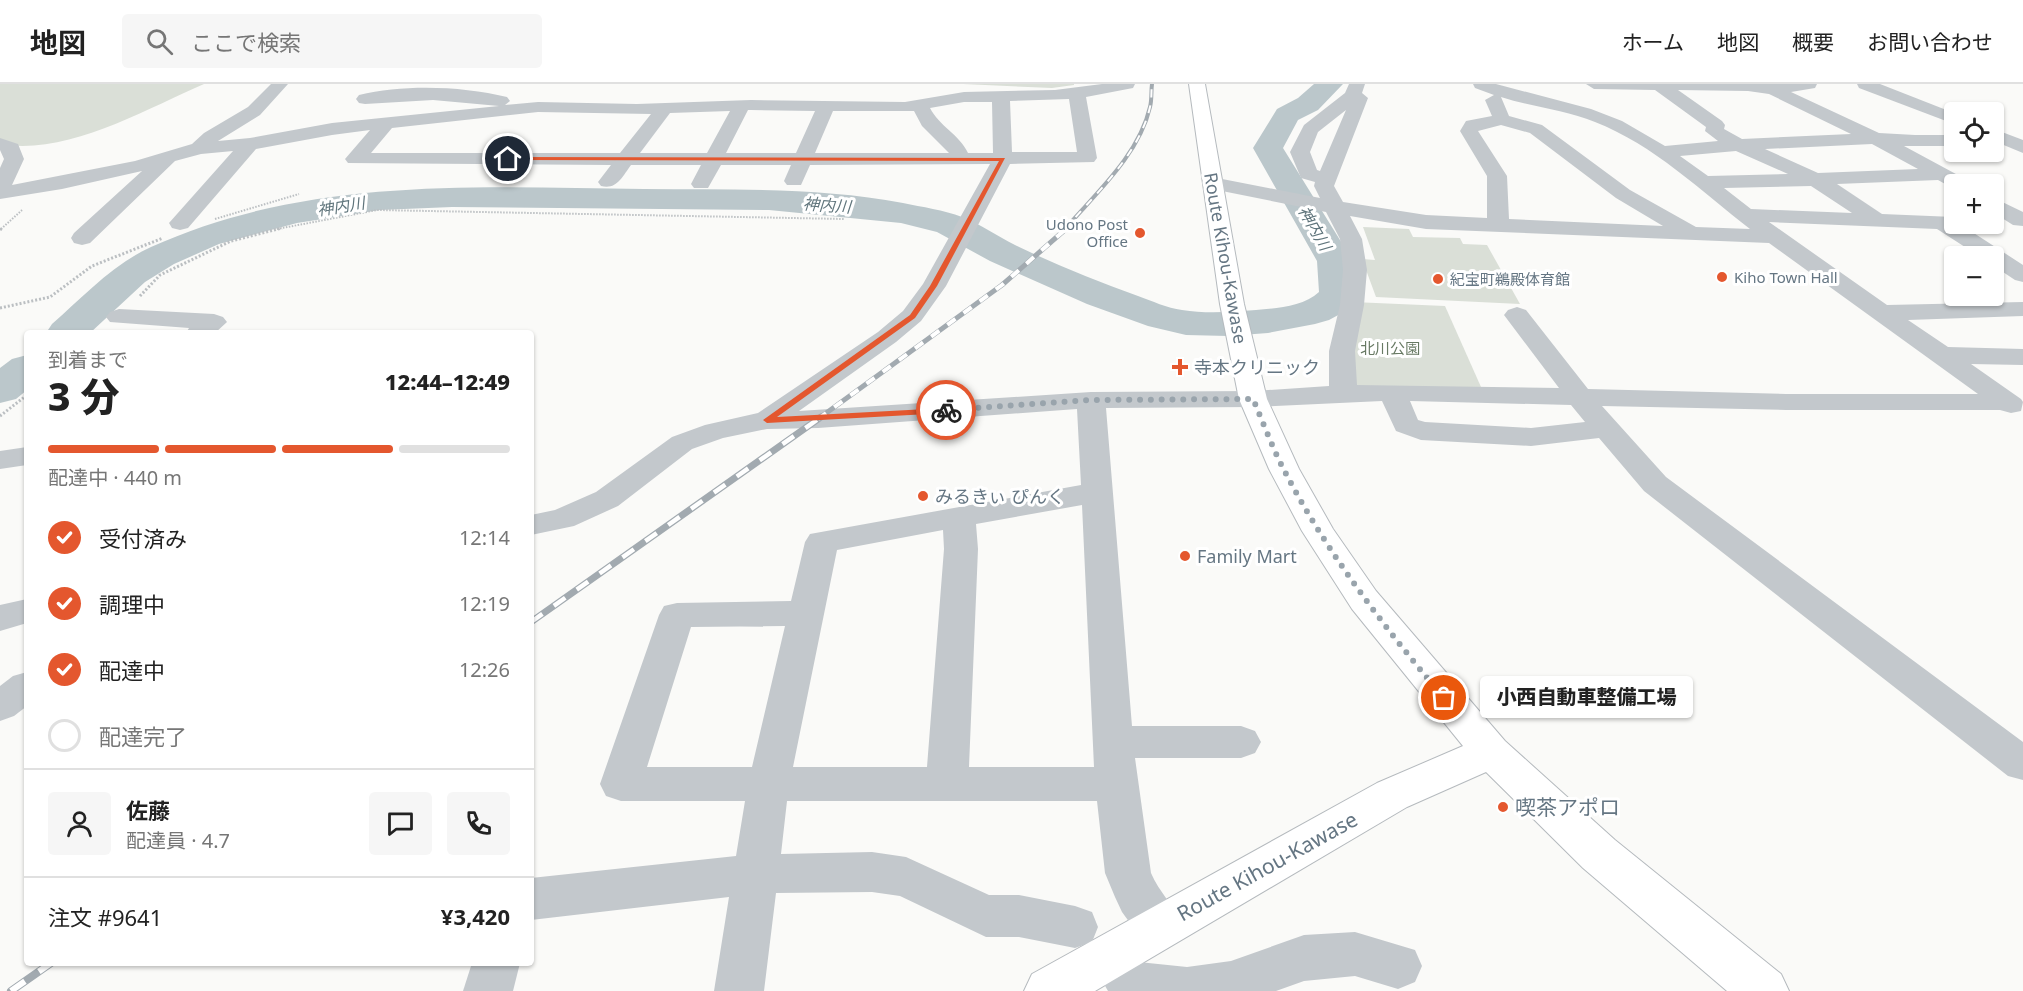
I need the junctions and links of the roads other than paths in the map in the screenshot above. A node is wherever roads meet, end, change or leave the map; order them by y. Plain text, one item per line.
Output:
1 (280, 84) edge
2 (1127, 84) edge
3 (1197, 84) edge
4 (1594, 84) edge
5 (1809, 84) edge
6 (1865, 84) edge
7 (1659, 85) edge
8 (1494, 86) edge
9 (521, 89) dead end
10 (709, 90) dead end
11 (1354, 90) edge
12 (1773, 90) junction
13 (1077, 93) junction
14 (1001, 98) junction
15 (365, 99) dead end
16 (919, 104) junction
17 (741, 106) junction
18 (826, 106) junction
19 (664, 108) junction
20 (687, 108) junction
21 (1944, 115) edge
22 (449, 118) junction
23 (504, 119) junction
24 (1502, 119) junction
25 (387, 123) junction
26 (1875, 138) junction
27 (1944, 140) edge
28 (2004, 140) edge
29 (0, 144) edge
30 (250, 144) junction
31 (1739, 145) junction
32 (2023, 147) edge
33 (199, 148) junction
34 (1660, 152) junction
35 (168, 159) junction
36 (415, 159) junction
37 (485, 159) junction
38 (626, 159) junction
39 (714, 159) junction
40 (803, 159) junction
41 (961, 159) junction
42 (1003, 159) junction
43 (1942, 174) joint
44 (1327, 178) junction
45 (1815, 179) junction
46 (794, 181) dead end
47 (608, 182) dead end
48 (1701, 182) junction
49 (1212, 183) junction
50 (701, 184) dead end
51 (0, 188) edge
52 (0, 193) edge
53 (1335, 207) junction
54 (2004, 210) edge
55 (1745, 215) junction
56 (1877, 220) junction
57 (2004, 221) edge
58 (1944, 224) edge
59 (1498, 226) junction
60 (173, 230) road end
61 (1692, 233) junction
62 (1964, 234) edge
63 (1774, 237) junction
64 (82, 238) dead end
65 (2023, 275) edge
66 (2023, 309) edge
67 (1883, 313) junction
68 (1517, 315) dead end
69 (119, 317) road end
70 (203, 330) edge
71 (1942, 356) junction
72 (2023, 357) edge
73 (1393, 393) junction
74 (1344, 394) junction
75 (1253, 399) junction
76 (1581, 399) junction
77 (1091, 400) junction
78 (2015, 408) edge
79 (767, 420) junction
80 (1607, 428) junction
81 (24, 456) edge
82 (0, 460) edge
83 (1098, 492) junction
84 (959, 517) junction
85 (534, 524) edge
86 (24, 612) edge
87 (807, 613) junction
88 (0, 618) edge
89 (24, 688) edge
90 (0, 706) edge
91 (1114, 742) junction
92 (1241, 742) dead end
93 (1491, 752) junction
94 (2023, 764) edge
95 (1116, 784) junction
96 (947, 785) junction
97 (768, 786) junction
98 (754, 874) junction
99 (534, 899) edge
100 (1160, 926) junction
101 (1075, 927) dead end
102 (495, 966) edge
103 (1398, 966) dead end
104 (1126, 975) edge
105 (488, 991) edge
106 (739, 991) edge
107 (1049, 991) edge
108 (1764, 991) edge

1 - 33 street
2 - 13 street
3 - 49 main road, Route Kihou-Kawase
4 - 7 street
5 - 12 street
6 - 21 street
7 - 12 street
7 - 31 street
8 - 24 street
8 - 34 street
9 - 23 street
10 - 20 street
11 - 44 street
11 - 44 street
12 - 26 street
13 - 14 street
13 - 42 street
14 - 16 street
14 - 42 street
15 - 23 street
16 - 18 street
16 - 41 street
17 - 18 street
17 - 20 street
17 - 39 street
18 - 40 street
19 - 20 street
19 - 23 street
19 - 38 street
22 - 23 street
22 - 25 street
22 - 36 street
23 - 37 street
24 - 59 street
24 - 61 street
25 - 30 street
25 - 36 street
26 - 27 street
26 - 31 street
26 - 43 street
28 - 32 street
29 - 51 street
30 - 33 street
30 - 60 street
31 - 34 street
31 - 45 street
33 - 35 street
34 - 48 street
35 - 52 street
35 - 64 street
36 - 37 street
37 - 38 street
38 - 39 street
38 - 47 street
39 - 40 street
39 - 50 street
40 - 41 street
40 - 46 street
41 - 42 street
42 - 79 street
43 - 45 street
44 - 53 street
45 - 48 street
45 - 56 street
48 - 55 street
49 - 53 street
49 - 75 main road, Route Kihou-Kawase
53 - 59 street
53 - 74 street
54 - 57 street
55 - 56 street
55 - 63 street
56 - 58 street
59 - 61 street
61 - 63 street
62 - 65 street
63 - 67 street
66 - 67 street
67 - 71 street
68 - 76 street
69 - 70 street
71 - 72 street
71 - 78 street
73 - 74 street
73 - 76 street
73 - 80 street
74 - 75 street
75 - 77 street
75 - 93 main road, Route Kihou-Kawase
76 - 78 street
76 - 80 street
77 - 79 street
77 - 83 street
79 - 85 street
80 - 94 street
81 - 82 street
83 - 84 street
83 - 91 street
84 - 87 street
84 - 96 street
86 - 88 street
87 - 97 street
87 - 97 street
89 - 90 street
91 - 92 street
91 - 95 street
93 - 100 main road, Route Kihou-Kawase
93 - 108 main road, Route Kihou-Kawase
95 - 96 street
95 - 100 street
96 - 97 street
97 - 98 street
98 - 99 street
98 - 101 street
98 - 106 street
100 - 104 main road, Route Kihou-Kawase
102 - 105 street
103 - 104 street
104 - 107 main road, Route Kihou-Kawase

